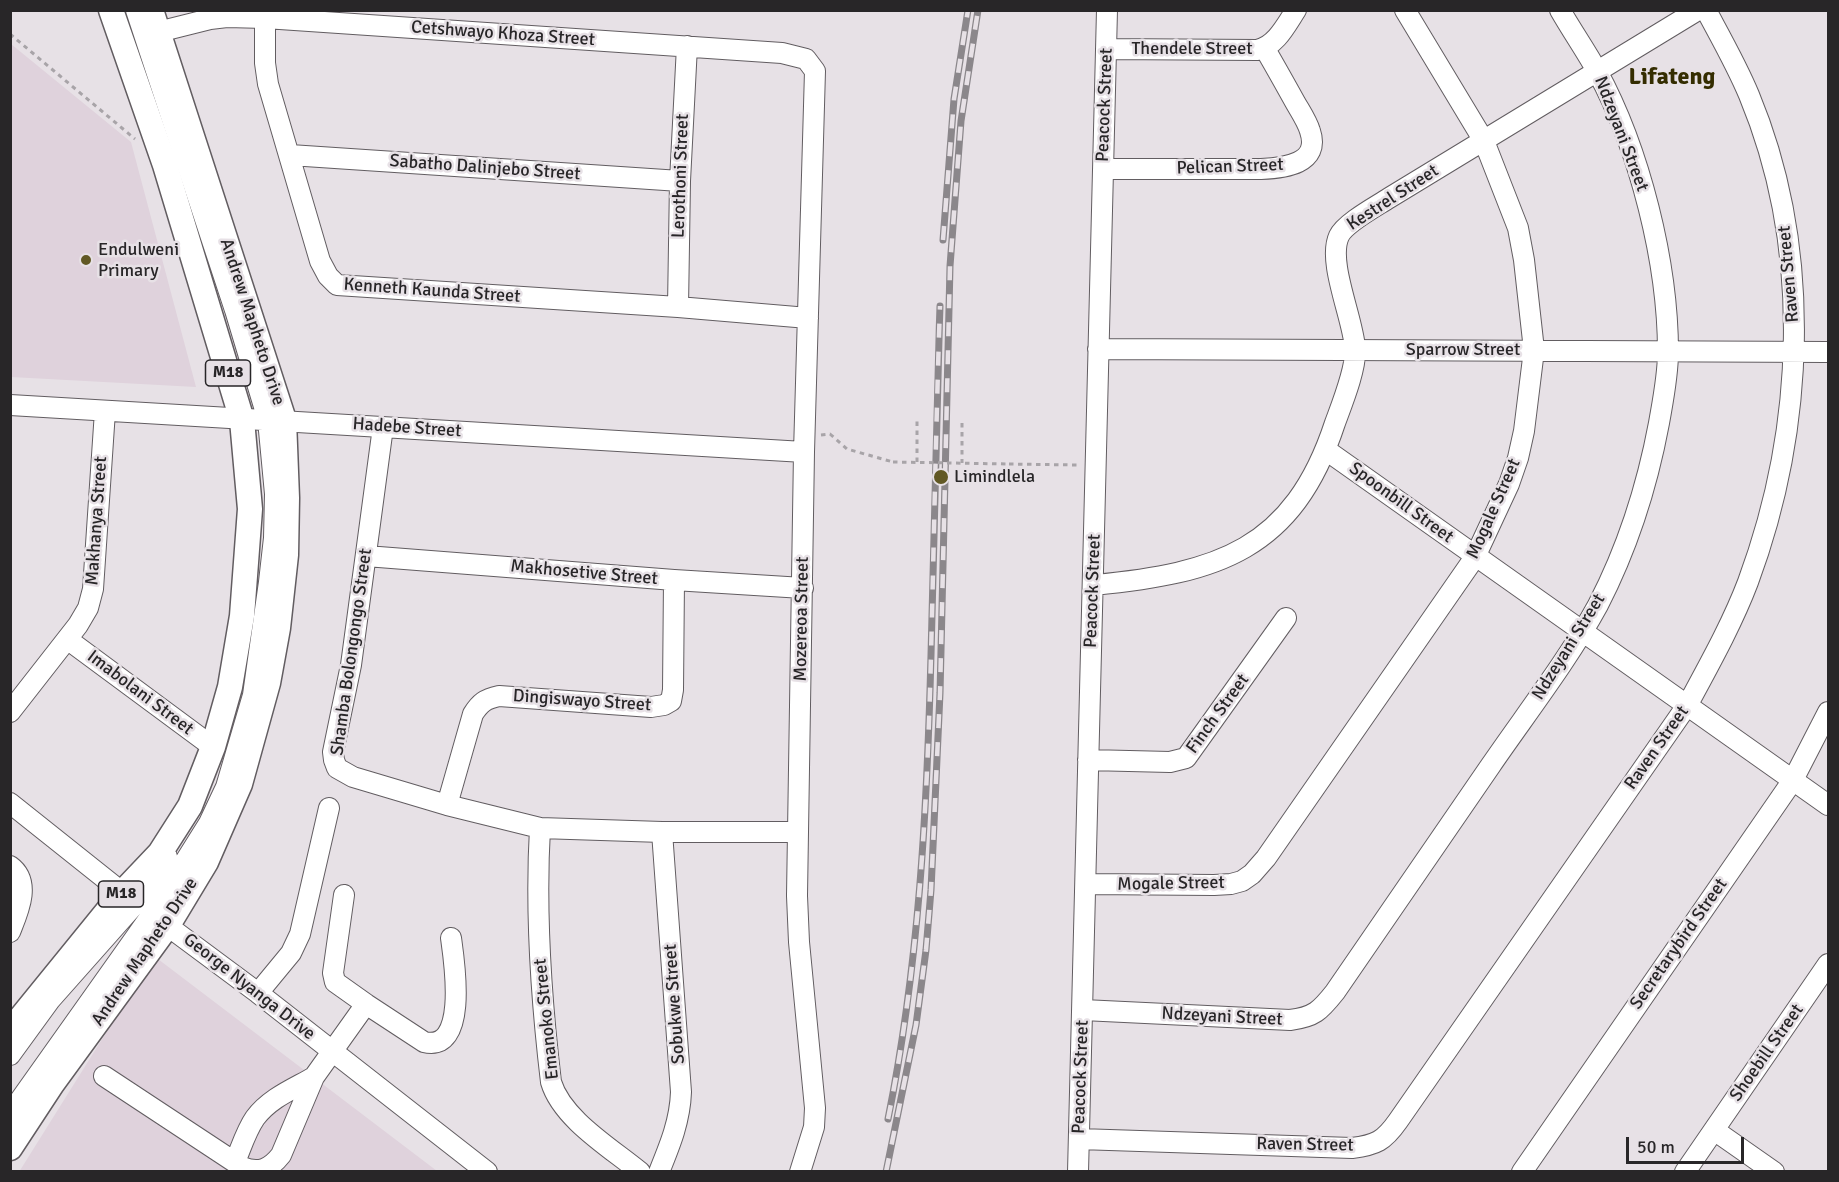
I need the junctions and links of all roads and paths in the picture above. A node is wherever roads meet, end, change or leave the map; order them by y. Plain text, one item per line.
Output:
1 (111, 10) edge
2 (123, 10) edge
3 (136, 10) edge
4 (1107, 10) edge
5 (1296, 10) edge
6 (1405, 10) edge
7 (1560, 10) edge
8 (1698, 10) edge
9 (1706, 10) edge
10 (265, 18) junction
11 (155, 21) edge
12 (10, 34) edge
13 (687, 46) junction
14 (1106, 49) junction
15 (1265, 49) junction
16 (811, 65) joint
17 (1598, 73) junction
18 (1484, 141) junction
19 (138, 142) dead end
20 (290, 155) junction
21 (1103, 169) junction
22 (680, 182) junction
23 (678, 307) junction
24 (807, 318) junction
25 (1098, 349) junction
26 (1356, 350) junction
27 (1534, 350) junction
28 (1828, 352) edge
29 (1668, 353) junction
30 (1794, 353) junction
31 (10, 405) edge
32 (105, 411) junction
33 (262, 420) junction
34 (918, 421) dead end
35 (962, 423) dead end
36 (383, 427) junction
37 (804, 444) junction
38 (1326, 450) junction
39 (916, 462) junction
40 (962, 463) junction
41 (1096, 466) junction
42 (366, 556) junction
43 (1475, 557) junction
44 (674, 580) junction
45 (1094, 585) junction
46 (803, 588) junction
47 (1286, 618) dead end
48 (1582, 630) junction
49 (67, 639) junction
50 (1688, 704) junction
51 (10, 712) edge
52 (1828, 712) edge
53 (213, 747) junction
54 (1088, 760) junction
55 (1793, 780) junction
56 (10, 803) edge
57 (447, 805) junction
58 (1828, 805) edge
59 (329, 808) dead end
60 (540, 828) junction
61 (663, 832) junction
62 (798, 832) junction
63 (10, 866) edge
64 (1086, 884) junction
65 (344, 895) dead end
66 (144, 909) junction
67 (10, 932) edge
68 (451, 938) dead end
69 (1826, 971) edge
70 (258, 993) junction
71 (366, 1004) junction
72 (1083, 1010) junction
73 (10, 1031) edge
74 (332, 1052) junction
75 (10, 1055) edge
76 (104, 1076) dead end
77 (315, 1077) junction
78 (10, 1114) edge
79 (1714, 1130) junction
80 (1079, 1139) junction
81 (10, 1148) edge
82 (235, 1162) junction
83 (487, 1172) edge
84 (640, 1172) edge
85 (659, 1172) edge
86 (800, 1172) edge
87 (1078, 1172) edge
88 (1522, 1172) edge
89 (1685, 1172) edge
90 (1774, 1172) edge

1 - 33 main road, Andrew Mapheto Drive / M18
2 - 33 street
3 - 33 street
4 - 14 street, Peacock Street
5 - 15 street, Thendele Street
6 - 18 street, Mogale Street
7 - 17 street, Ndzeyani Street
8 - 17 street, Kestrel Street
9 - 30 street, Raven Street
10 - 11 street, Cetshwayo Khoza Street
10 - 13 street, Cetshwayo Khoza Street
10 - 20 street, Kenneth Kaunda Street
11 - 33 main road, Andrew Mapheto Drive / M18
12 - 19 path
13 - 16 street, Cetshwayo Khoza Street
13 - 22 street, Lerothoni Street
14 - 15 street, Thendele Street
14 - 21 street, Peacock Street
15 - 21 street, Pelican Street
16 - 24 street, Mozereoa Street
17 - 18 street, Kestrel Street
17 - 29 street, Ndzeyani Street
18 - 26 street, Kestrel Street
18 - 27 street, Mogale Street
20 - 22 street, Sabatho Dalinjebo Street
20 - 23 street, Kenneth Kaunda Street
21 - 25 street, Peacock Street
22 - 23 street, Lerothoni Street
23 - 24 street, Kenneth Kaunda Street
24 - 37 street, Mozereoa Street
25 - 26 street, Sparrow Street
25 - 41 street, Peacock Street
26 - 27 street, Sparrow Street
26 - 38 street, Kestrel Street
27 - 29 street, Sparrow Street
27 - 43 street, Mogale Street
28 - 30 street, Sparrow Street
29 - 30 street, Sparrow Street
29 - 48 street, Ndzeyani Street
30 - 50 street, Raven Street
31 - 32 street, Hadebe Street
32 - 33 street, Hadebe Street
32 - 49 street, Makhanya Street
33 - 36 street, Hadebe Street
33 - 53 main road, Andrew Mapheto Drive / M18
33 - 66 street
33 - 66 main road, Andrew Mapheto Drive / M18
34 - 39 path
35 - 40 path
36 - 37 street, Hadebe Street
36 - 42 street, Shamba Bolongongo Street
37 - 39 path, bridge
37 - 46 street, Mozereoa Street
38 - 43 street, Spoonbill Street
38 - 45 street, Kestrel Street
39 - 40 path, bridge
40 - 41 path, bridge
41 - 45 street, Peacock Street
42 - 44 street, Makhosetive Street
42 - 57 street, Shamba Bolongongo Street
43 - 48 street, Spoonbill Street
43 - 64 street, Mogale Street
44 - 46 street, Makhosetive Street
44 - 57 street, Dingiswayo Street
45 - 54 street, Peacock Street
46 - 62 street, Mozereoa Street
47 - 54 street, Finch Street
48 - 50 street, Spoonbill Street
48 - 72 street, Ndzeyani Street
49 - 51 street, Makhanya Street
49 - 53 street, Imabolani Street
50 - 55 street, Spoonbill Street
50 - 80 street, Raven Street
52 - 55 street, Secretarybird Street
53 - 66 main road, Andrew Mapheto Drive / M18
54 - 64 street, Peacock Street
55 - 58 street, Spoonbill Street
55 - 88 street, Secretarybird Street
56 - 66 street, George Nyanga Drive
57 - 60 street, Shamba Bolongongo Street
59 - 70 street
60 - 61 street, Shamba Bolongongo Street
60 - 84 street, Emanoko Street
61 - 62 street, Shamba Bolongongo Street
61 - 85 street, Sobukwe Street
62 - 86 street, Mozereoa Street
63 - 67 street
64 - 72 street, Peacock Street
65 - 71 street
66 - 70 street, George Nyanga Drive
66 - 73 main road, Andrew Mapheto Drive / M18
66 - 75 street
66 - 78 street
66 - 81 main road, Andrew Mapheto Drive / M18
68 - 71 street
69 - 79 street, Shoebill Street
70 - 74 street, George Nyanga Drive
71 - 74 street
72 - 80 street, Peacock Street
74 - 77 street
74 - 83 street, George Nyanga Drive
76 - 82 street
77 - 82 street
77 - 82 street
79 - 89 street, Shoebill Street
79 - 90 street
80 - 87 street, Peacock Street

